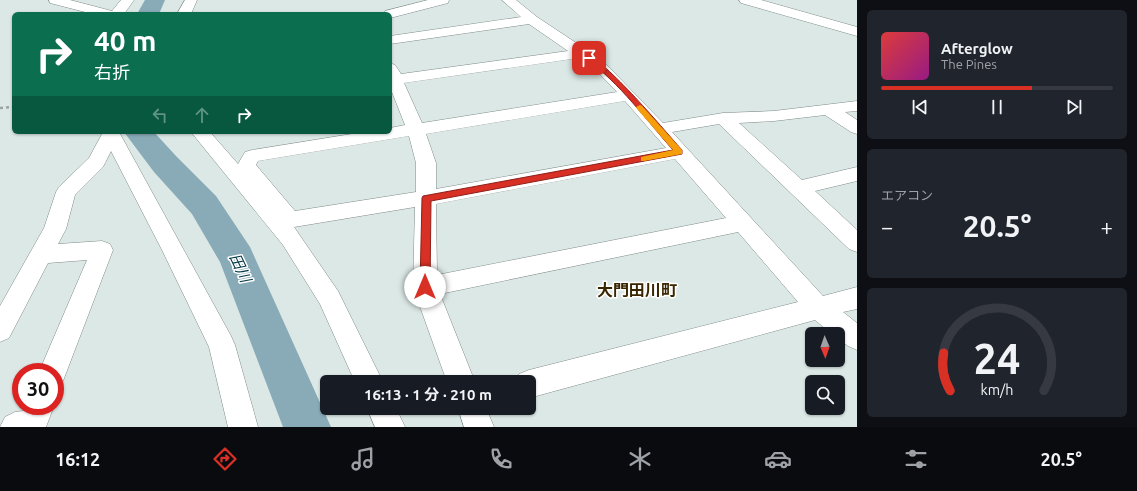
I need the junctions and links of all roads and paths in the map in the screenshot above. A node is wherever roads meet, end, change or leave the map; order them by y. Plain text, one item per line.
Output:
1 (55, 0) edge
2 (128, 0) edge
3 (191, 0) edge
4 (443, 0) edge
5 (508, 0) edge
6 (746, 0) edge
7 (100, 12) edge
8 (119, 12) edge
9 (185, 12) edge
10 (392, 13) edge
11 (532, 20) junction
12 (857, 32) edge
13 (392, 40) edge
14 (582, 53) junction
15 (392, 74) edge
16 (629, 95) junction
17 (857, 106) edge
18 (12, 107) edge
19 (0, 108) edge
20 (828, 109) junction
21 (722, 118) junction
22 (857, 128) edge
23 (659, 129) junction
24 (416, 130) junction
25 (392, 132) edge
26 (110, 134) edge
27 (202, 134) edge
28 (371, 134) edge
29 (338, 137) edge
30 (679, 152) junction
31 (857, 174) edge
32 (799, 188) junction
33 (426, 198) junction
34 (743, 223) junction
35 (857, 243) edge
36 (42, 254) junction
37 (425, 287) junction
38 (857, 298) edge
39 (817, 307) junction
40 (0, 330) edge
41 (857, 338) edge
42 (57, 363) edge
43 (366, 375) edge
44 (459, 375) edge
45 (536, 382) edge
46 (36, 415) edge
47 (384, 415) edge
48 (475, 415) edge
49 (15, 427) edge
50 (243, 427) edge
51 (390, 427) edge
52 (479, 427) edge

1 - 7 street
2 - 8 street
3 - 9 street
4 - 10 street
5 - 11 street
6 - 12 main road
11 - 13 street
11 - 14 street
14 - 15 street
14 - 16 street
15 - 24 street
16 - 23 street
16 - 24 street
17 - 20 street
18 - 19 path
20 - 21 street
20 - 22 street
21 - 23 street
21 - 32 street
23 - 30 street
24 - 25 street
24 - 33 street
26 - 36 street
26 - 50 street
27 - 43 street
28 - 29 street
29 - 33 street
30 - 33 street
30 - 34 street
31 - 32 street
32 - 35 street
33 - 37 street
34 - 37 street
34 - 39 street
36 - 40 street
36 - 42 street
37 - 44 street
38 - 39 street
39 - 41 street
39 - 45 street
46 - 49 street
47 - 51 street
48 - 52 street

